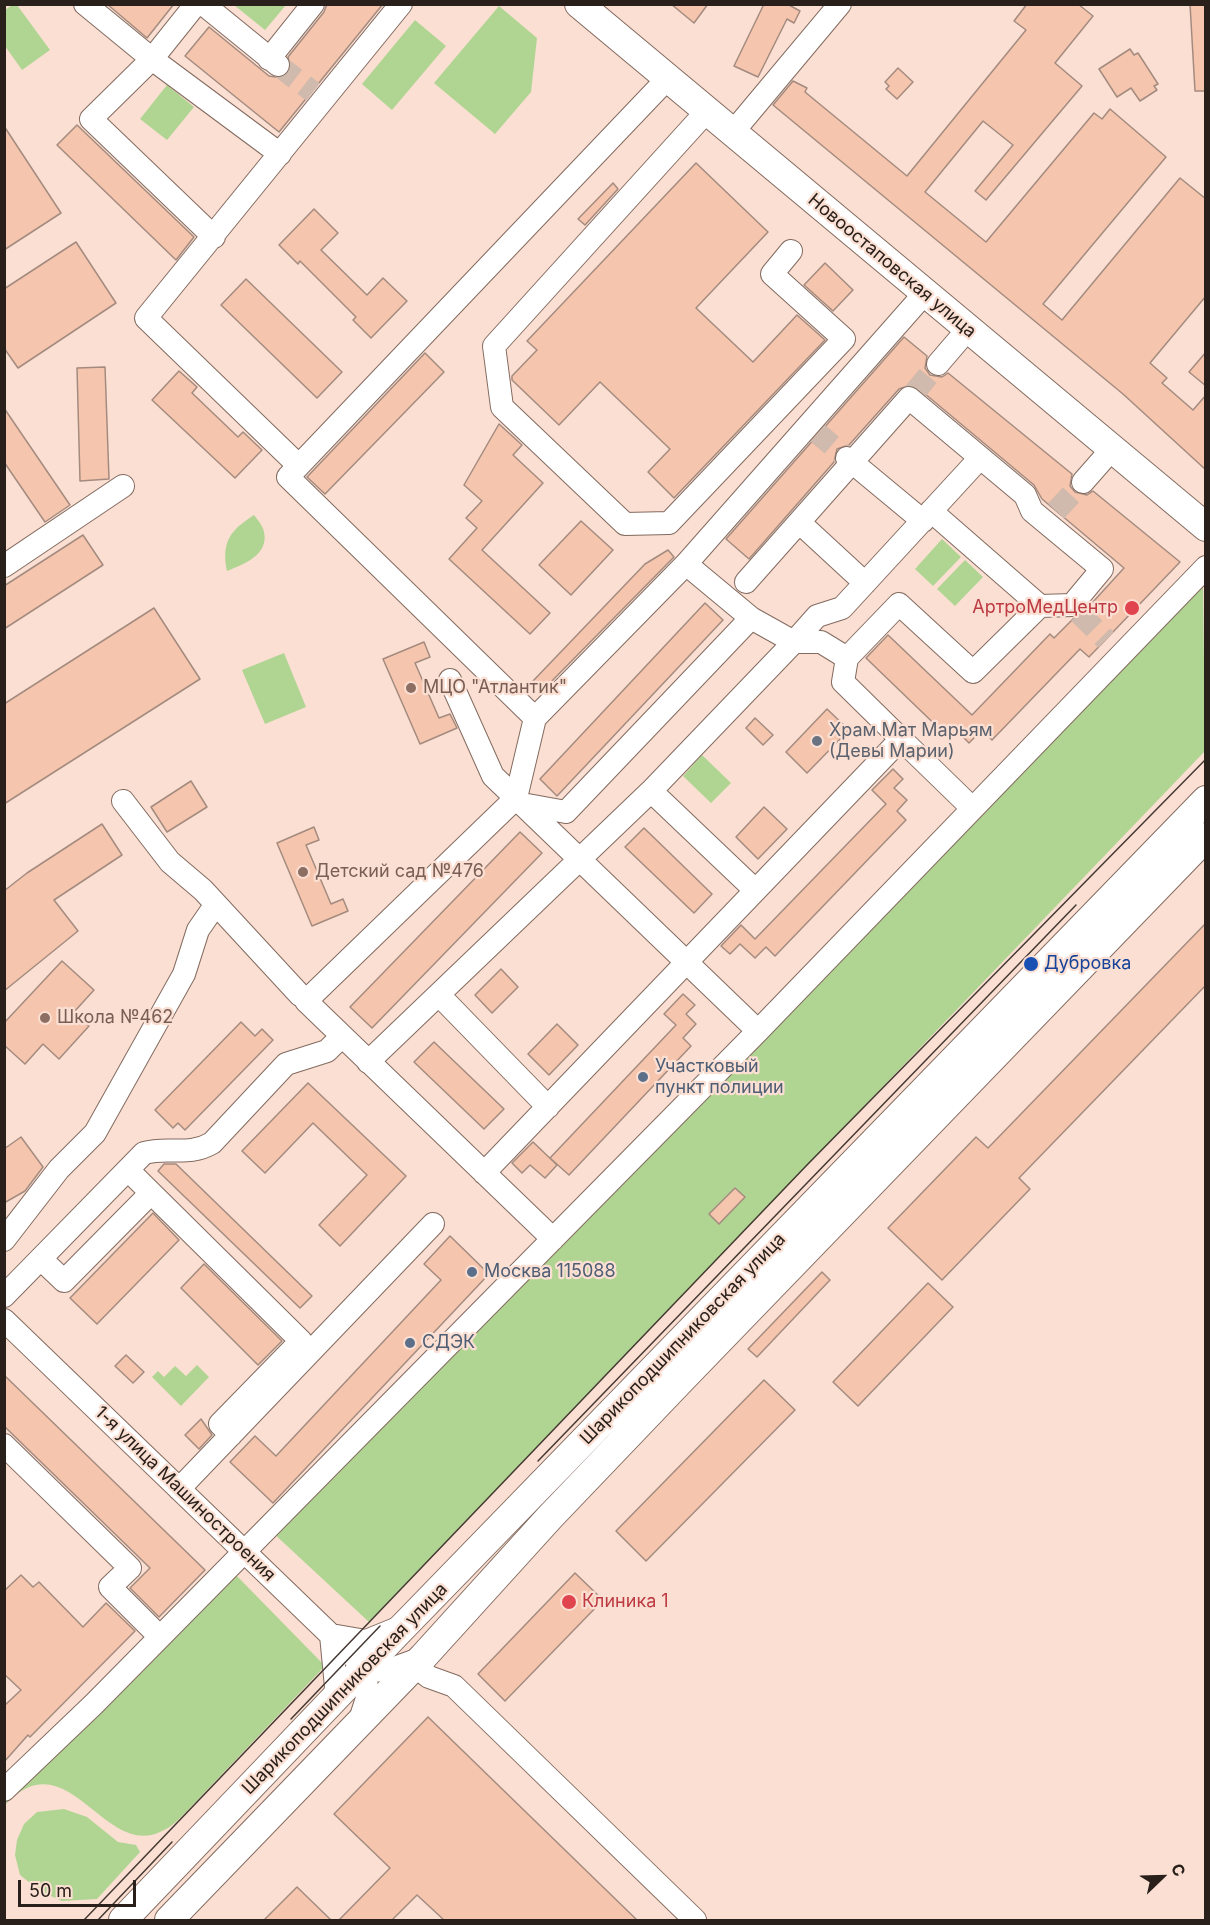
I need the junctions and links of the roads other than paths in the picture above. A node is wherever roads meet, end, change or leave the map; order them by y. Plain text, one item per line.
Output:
1 (85, 4) edge
2 (196, 4) edge
3 (203, 4) edge
4 (313, 4) edge
5 (401, 4) edge
6 (579, 4) edge
7 (840, 4) edge
8 (152, 59) junction
9 (668, 78) junction
10 (707, 111) junction
11 (733, 132) junction
12 (280, 154) junction
13 (214, 237) junction
14 (791, 251) dead end
15 (925, 293) junction
16 (968, 329) junction
17 (938, 364) tunnel mouth
18 (1112, 449) junction
19 (980, 458) junction
20 (850, 461) junction
21 (298, 465) junction
22 (1083, 482) tunnel mouth
23 (123, 486) dead end
24 (927, 516) junction
25 (800, 523) junction
26 (1206, 527) edge
27 (686, 564) junction
28 (4, 566) edge
29 (1206, 567) edge
30 (746, 582) dead end
31 (865, 583) junction
32 (1040, 606) junction
33 (751, 618) junction
34 (794, 642) junction
35 (847, 658) junction
36 (450, 680) dead end
37 (535, 718) junction
38 (900, 740) junction
39 (651, 791) junction
40 (1206, 800) edge
41 (123, 801) dead end
42 (519, 801) junction
43 (972, 808) junction
44 (1206, 837) edge
45 (580, 860) junction
46 (755, 890) junction
47 (216, 903) junction
48 (687, 963) junction
49 (300, 995) dead end
50 (439, 995) junction
51 (758, 1031) junction
52 (342, 1036) junction
53 (368, 1062) junction
54 (548, 1107) junction
55 (128, 1170) junction
56 (484, 1173) junction
57 (151, 1193) junction
58 (433, 1224) dead end
59 (553, 1239) junction
60 (4, 1240) edge
61 (41, 1259) junction
62 (4, 1296) edge
63 (4, 1320) edge
64 (231, 1435) junction
65 (4, 1445) edge
66 (179, 1489) junction
67 (244, 1551) junction
68 (407, 1623) junction
69 (331, 1635) junction
70 (160, 1637) junction
71 (419, 1661) junction
72 (366, 1669) junction
73 (334, 1702) junction
74 (359, 1724) junction
75 (4, 1790) edge
76 (170, 1871) junction
77 (124, 1920) edge
78 (172, 1920) edge
79 (695, 1920) edge

1 - 8 street
2 - 8 street
3 - 4 street
5 - 12 street
6 - 9 main road, Новоостаповская улица
7 - 11 street
8 - 12 street
8 - 13 street
9 - 10 main road, Новоостаповская улица
9 - 21 street
10 - 11 main road, Новоостаповская улица
10 - 14 street
11 - 15 main road, Новоостаповская улица
12 - 13 street
13 - 21 street
15 - 16 main road, Новоостаповская улица
15 - 27 street
16 - 17 street
16 - 18 main road, Новоостаповская улица
18 - 22 street
18 - 26 main road, Новоостаповская улица
19 - 20 street
19 - 24 street
19 - 32 street
20 - 24 street
20 - 25 street
21 - 37 street
23 - 28 street
24 - 31 street
24 - 32 street
25 - 30 street
25 - 31 street
27 - 33 street
27 - 37 street
29 - 43 street
31 - 34 street
32 - 35 street
33 - 34 street
33 - 42 street
34 - 35 street
34 - 39 street
35 - 38 street
36 - 42 street
37 - 42 street
38 - 43 street
38 - 46 street
39 - 45 street
39 - 46 street
40 - 68 main road, Шарикоподшипниковская улица
41 - 47 street
42 - 45 street
42 - 52 street
43 - 51 street
44 - 71 main road, Шарикоподшипниковская улица
45 - 48 street
45 - 50 street
46 - 48 street
47 - 49 street
47 - 60 street
48 - 51 street
48 - 54 street
50 - 53 street
50 - 54 street
51 - 59 street
52 - 53 street
52 - 55 street
53 - 56 street
54 - 56 street
55 - 57 street
55 - 61 street
56 - 59 street
57 - 61 street
57 - 64 street
58 - 64 street
59 - 67 street
61 - 62 street
63 - 66 street, 1-я улица Машиностроения
64 - 66 street
65 - 70 street
66 - 67 street, 1-я улица Машиностроения
67 - 69 street, 1-я улица Машиностроения
67 - 70 street
68 - 69 street
68 - 72 main road, Шарикоподшипниковская улица
69 - 72 street, 1-я улица Машиностроения
69 - 73 street
70 - 75 street
71 - 72 street
71 - 74 main road, Шарикоподшипниковская улица
71 - 79 street
72 - 73 main road, Шарикоподшипниковская улица
72 - 74 street
73 - 76 main road, Шарикоподшипниковская улица
74 - 78 main road, Шарикоподшипниковская улица
76 - 77 main road, Шарикоподшипниковская улица
76 - 78 main road
77 - 78 main road

